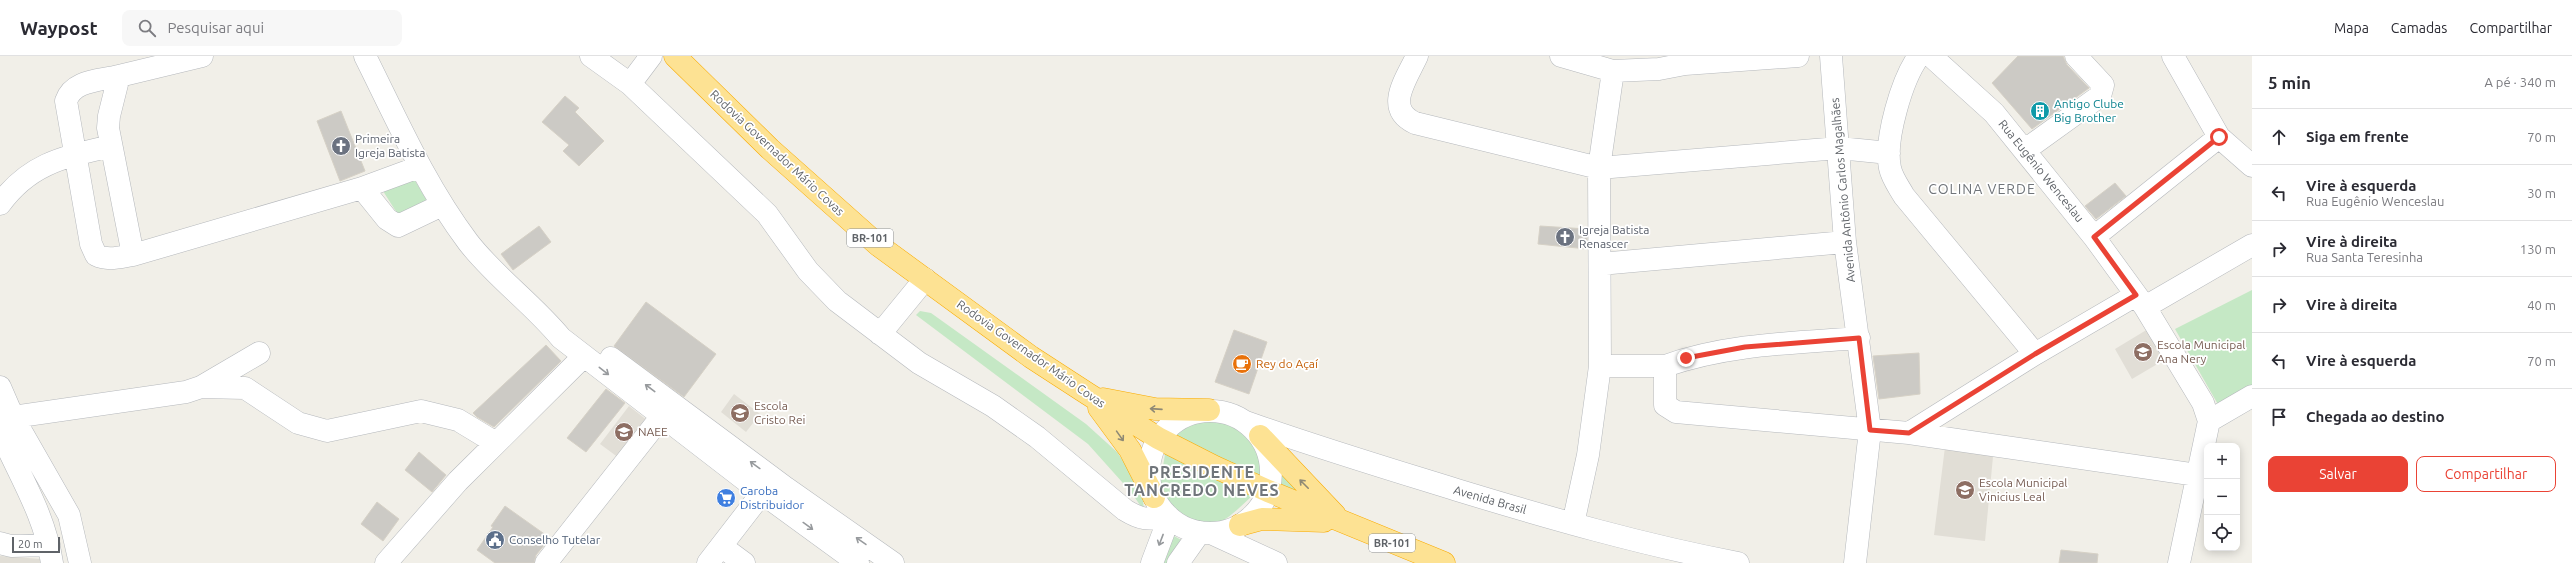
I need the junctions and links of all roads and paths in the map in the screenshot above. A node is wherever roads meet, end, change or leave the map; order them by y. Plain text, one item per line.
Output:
1 (202, 56) edge
2 (365, 56) edge
3 (591, 56) edge
4 (651, 56) edge
5 (675, 56) edge
6 (1417, 56) edge
7 (1561, 56) edge
8 (1798, 56) edge
9 (1831, 56) edge
10 (1919, 56) edge
11 (1931, 56) edge
12 (2076, 56) edge
13 (2173, 56) edge
14 (1687, 60) edge
15 (1601, 64) edge
16 (119, 76) junction
17 (630, 84) junction
18 (2219, 137) junction
19 (110, 146) junction
20 (1839, 148) junction
21 (2025, 150) junction
22 (1889, 153) junction
23 (75, 155) junction
24 (2252, 166) edge
25 (419, 167) junction
26 (1599, 168) junction
27 (362, 188) junction
28 (0, 204) edge
29 (442, 205) junction
30 (2094, 237) junction
31 (1845, 242) junction
32 (2252, 245) edge
33 (133, 255) junction
34 (1600, 264) junction
35 (925, 279) junction
36 (2141, 301) junction
37 (544, 317) junction
38 (880, 334) junction
39 (1859, 338) junction
40 (259, 353) dead end
41 (2035, 354) junction
42 (584, 356) junction
43 (1600, 366) junction
44 (1665, 366) junction
45 (0, 387) edge
46 (200, 387) junction
47 (1088, 394) junction
48 (2252, 396) edge
49 (1209, 410) junction
50 (662, 416) junction
51 (2209, 421) junction
52 (4, 425) edge
53 (1253, 429) junction
54 (1870, 430) junction
55 (1909, 433) junction
56 (1158, 438) junction
57 (709, 442) junction
58 (496, 443) junction
59 (2197, 474) junction
60 (1268, 491) junction
61 (762, 493) junction
62 (1163, 509) junction
63 (1341, 522) junction
64 (1573, 524) junction
65 (1240, 525) junction
66 (1206, 533) junction
67 (0, 543) edge
68 (51, 554) edge
69 (714, 555) edge
70 (80, 563) edge
71 (386, 563) edge
72 (546, 563) edge
73 (744, 563) edge
74 (858, 563) edge
75 (893, 563) edge
76 (1152, 563) edge
77 (1178, 563) edge
78 (1276, 563) edge
79 (1444, 563) edge
80 (1738, 563) edge
81 (1856, 563) edge
82 (2179, 563) edge

1 - 16 street
2 - 25 street
3 - 17 street
4 - 17 street
5 - 35 highway, Rodovia Governador Mário Covas / BR-101
6 - 26 street
7 - 15 street
8 - 14 street
9 - 20 street, Avenida Antônio Carlos Magalhães
10 - 22 street
11 - 21 street, Rua Eugênio Wenceslau
12 - 21 street
13 - 18 street
14 - 15 street
15 - 26 street
16 - 19 street
16 - 23 street
17 - 38 street
18 - 24 street
18 - 30 street
19 - 23 street
19 - 33 street
20 - 22 street
20 - 26 street
20 - 31 street, Avenida Antônio Carlos Magalhães
21 - 30 street, Rua Eugênio Wenceslau
22 - 41 street
23 - 28 street
23 - 33 street
25 - 27 street
25 - 29 street
26 - 34 street
27 - 29 street
27 - 33 street
29 - 37 street
30 - 36 street, Rua Eugênio Wenceslau
31 - 34 street
31 - 39 street, Avenida Antônio Carlos Magalhães
32 - 36 street
34 - 43 street
35 - 38 street
35 - 47 highway, Rodovia Governador Mário Covas / BR-101
36 - 41 street
36 - 51 street, Rua Eugênio Wenceslau
37 - 42 street
57 -> 37 street
38 - 62 street
39 - 44 street
39 - 54 street, Avenida Antônio Carlos Magalhães
40 - 46 street
41 - 55 street
42 -> 50 street
42 - 58 street
43 - 44 street
43 - 64 street
44 - 54 street
45 - 52 street
46 - 52 street
46 - 58 street
49 -> 47 highway
47 - 56 highway, Rodovia Governador Mário Covas / BR-101
47 -> 62 highway
48 - 51 street
49 - 53 street, Avenida Brasil
49 - 56 street
50 - 57 street
50 - 72 street
51 - 59 street
52 - 68 street
52 - 70 street
53 - 60 street
63 -> 53 highway
53 - 64 street, Avenida Brasil
54 - 55 street
54 - 81 street, Avenida Antônio Carlos Magalhães
55 - 59 street
56 - 60 highway, Rodovia Governador Mário Covas / BR-101
56 - 62 street
57 - 61 street
75 -> 57 street
58 - 71 street
59 - 82 street
60 - 63 highway, Rodovia Governador Mário Covas / BR-101
60 - 65 street
61 - 69 street
61 -> 74 street
62 - 66 street
62 -> 76 street
63 - 65 highway
63 - 79 highway, Rodovia Governador Mário Covas / BR-101
64 - 80 street, Avenida Brasil
65 - 66 street
66 - 77 street
66 - 78 street
67 - 68 street
69 - 73 street

